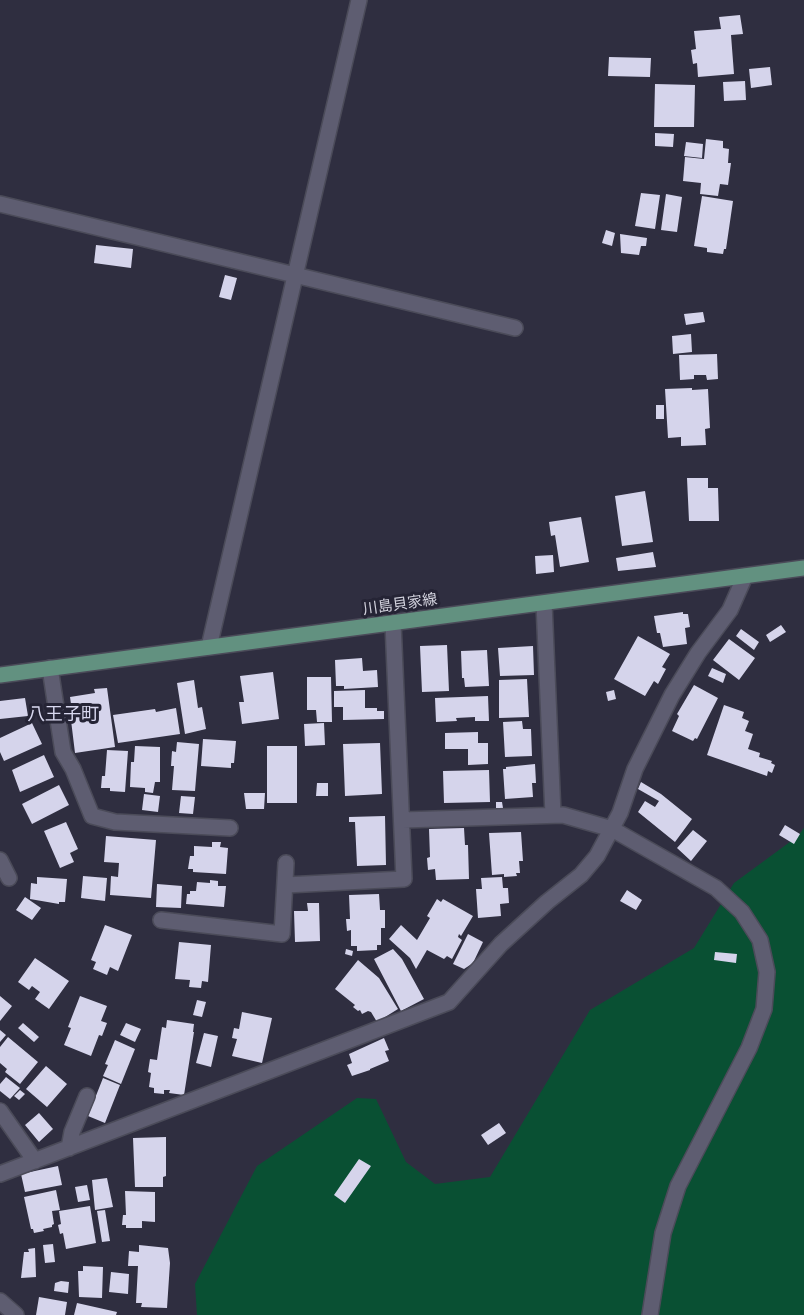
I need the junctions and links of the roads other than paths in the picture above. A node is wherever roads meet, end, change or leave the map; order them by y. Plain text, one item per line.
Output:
1 (359, 0) edge
2 (0, 204) edge
3 (296, 275) junction
4 (515, 328) dead end
5 (804, 568) edge
6 (745, 576) junction
7 (544, 603) junction
8 (393, 623) junction
9 (209, 647) junction
10 (50, 668) junction
11 (0, 675) edge
12 (553, 815) junction
13 (403, 820) junction
14 (230, 828) dead end
15 (612, 829) junction
16 (0, 860) edge
17 (286, 863) dead end
18 (9, 878) dead end
19 (285, 885) junction
20 (161, 920) dead end
21 (87, 1096) dead end
22 (0, 1111) edge
23 (69, 1148) junction
24 (35, 1161) junction
25 (0, 1174) edge
26 (650, 1315) edge

1 - 3 street
2 - 3 street
3 - 4 street
3 - 9 street
5 - 6 main road, 川島貝家線
6 - 7 main road, 川島貝家線
6 - 15 street
7 - 8 main road, 川島貝家線
7 - 12 street
8 - 9 main road, 川島貝家線
8 - 13 street
9 - 10 main road, 川島貝家線
10 - 11 main road, 川島貝家線
10 - 14 street
12 - 13 street
12 - 15 street
13 - 19 street
15 - 23 street
15 - 26 street
16 - 18 street
17 - 19 street
19 - 20 street
21 - 23 street
22 - 24 street
23 - 24 street
24 - 25 street

